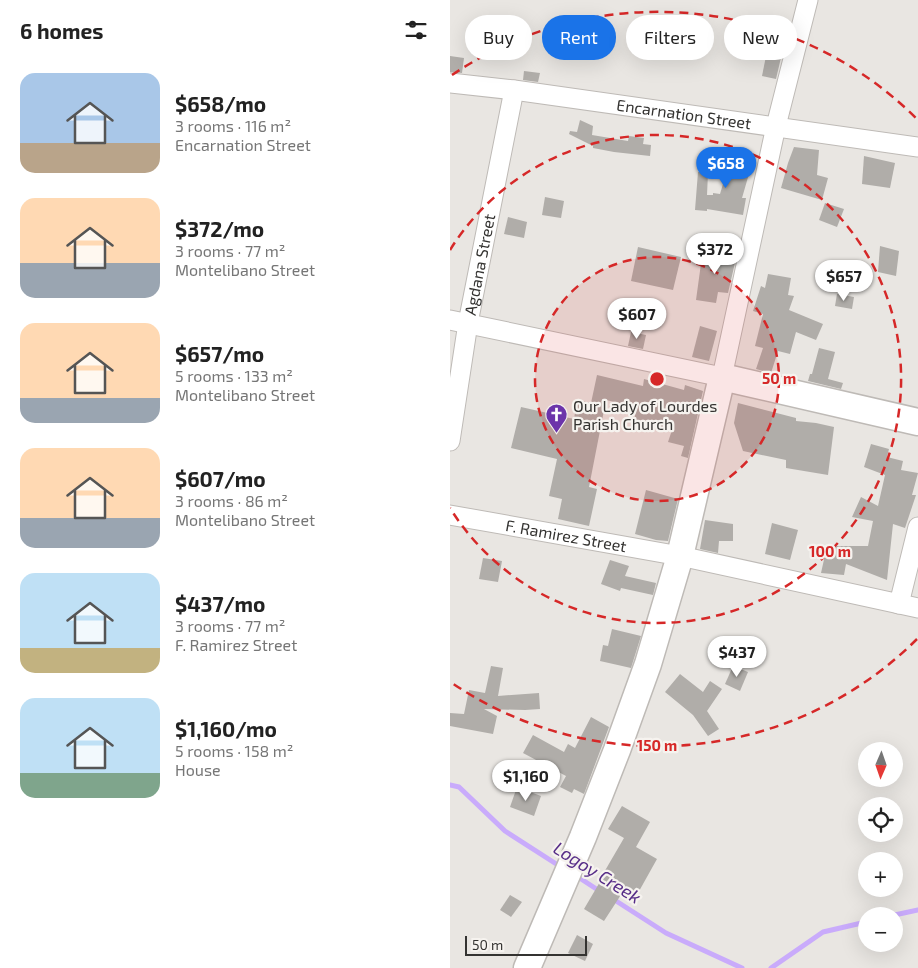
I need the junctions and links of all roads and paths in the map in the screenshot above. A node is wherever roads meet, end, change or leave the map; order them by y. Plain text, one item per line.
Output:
1 (808, 0) edge
2 (450, 83) edge
3 (514, 90) junction
4 (776, 126) junction
5 (918, 146) edge
6 (459, 321) edge
7 (722, 377) junction
8 (918, 422) edge
9 (450, 441) edge
10 (450, 515) edge
11 (918, 527) edge
12 (680, 556) junction
13 (899, 604) junction
14 (918, 608) edge
15 (527, 968) edge

1 - 4 street
2 - 3 street, Encarnation Street
3 - 4 street, Encarnation Street
3 - 6 street, Agdana Street
4 - 5 street, Encarnation Street
4 - 7 street
6 - 7 street
6 - 9 street, Agdana Street
7 - 8 main road
7 - 12 main road
10 - 12 street, F. Ramirez Street
11 - 13 street
12 - 13 street, F. Ramirez Street
12 - 15 main road
13 - 14 street, F. Ramirez Street

